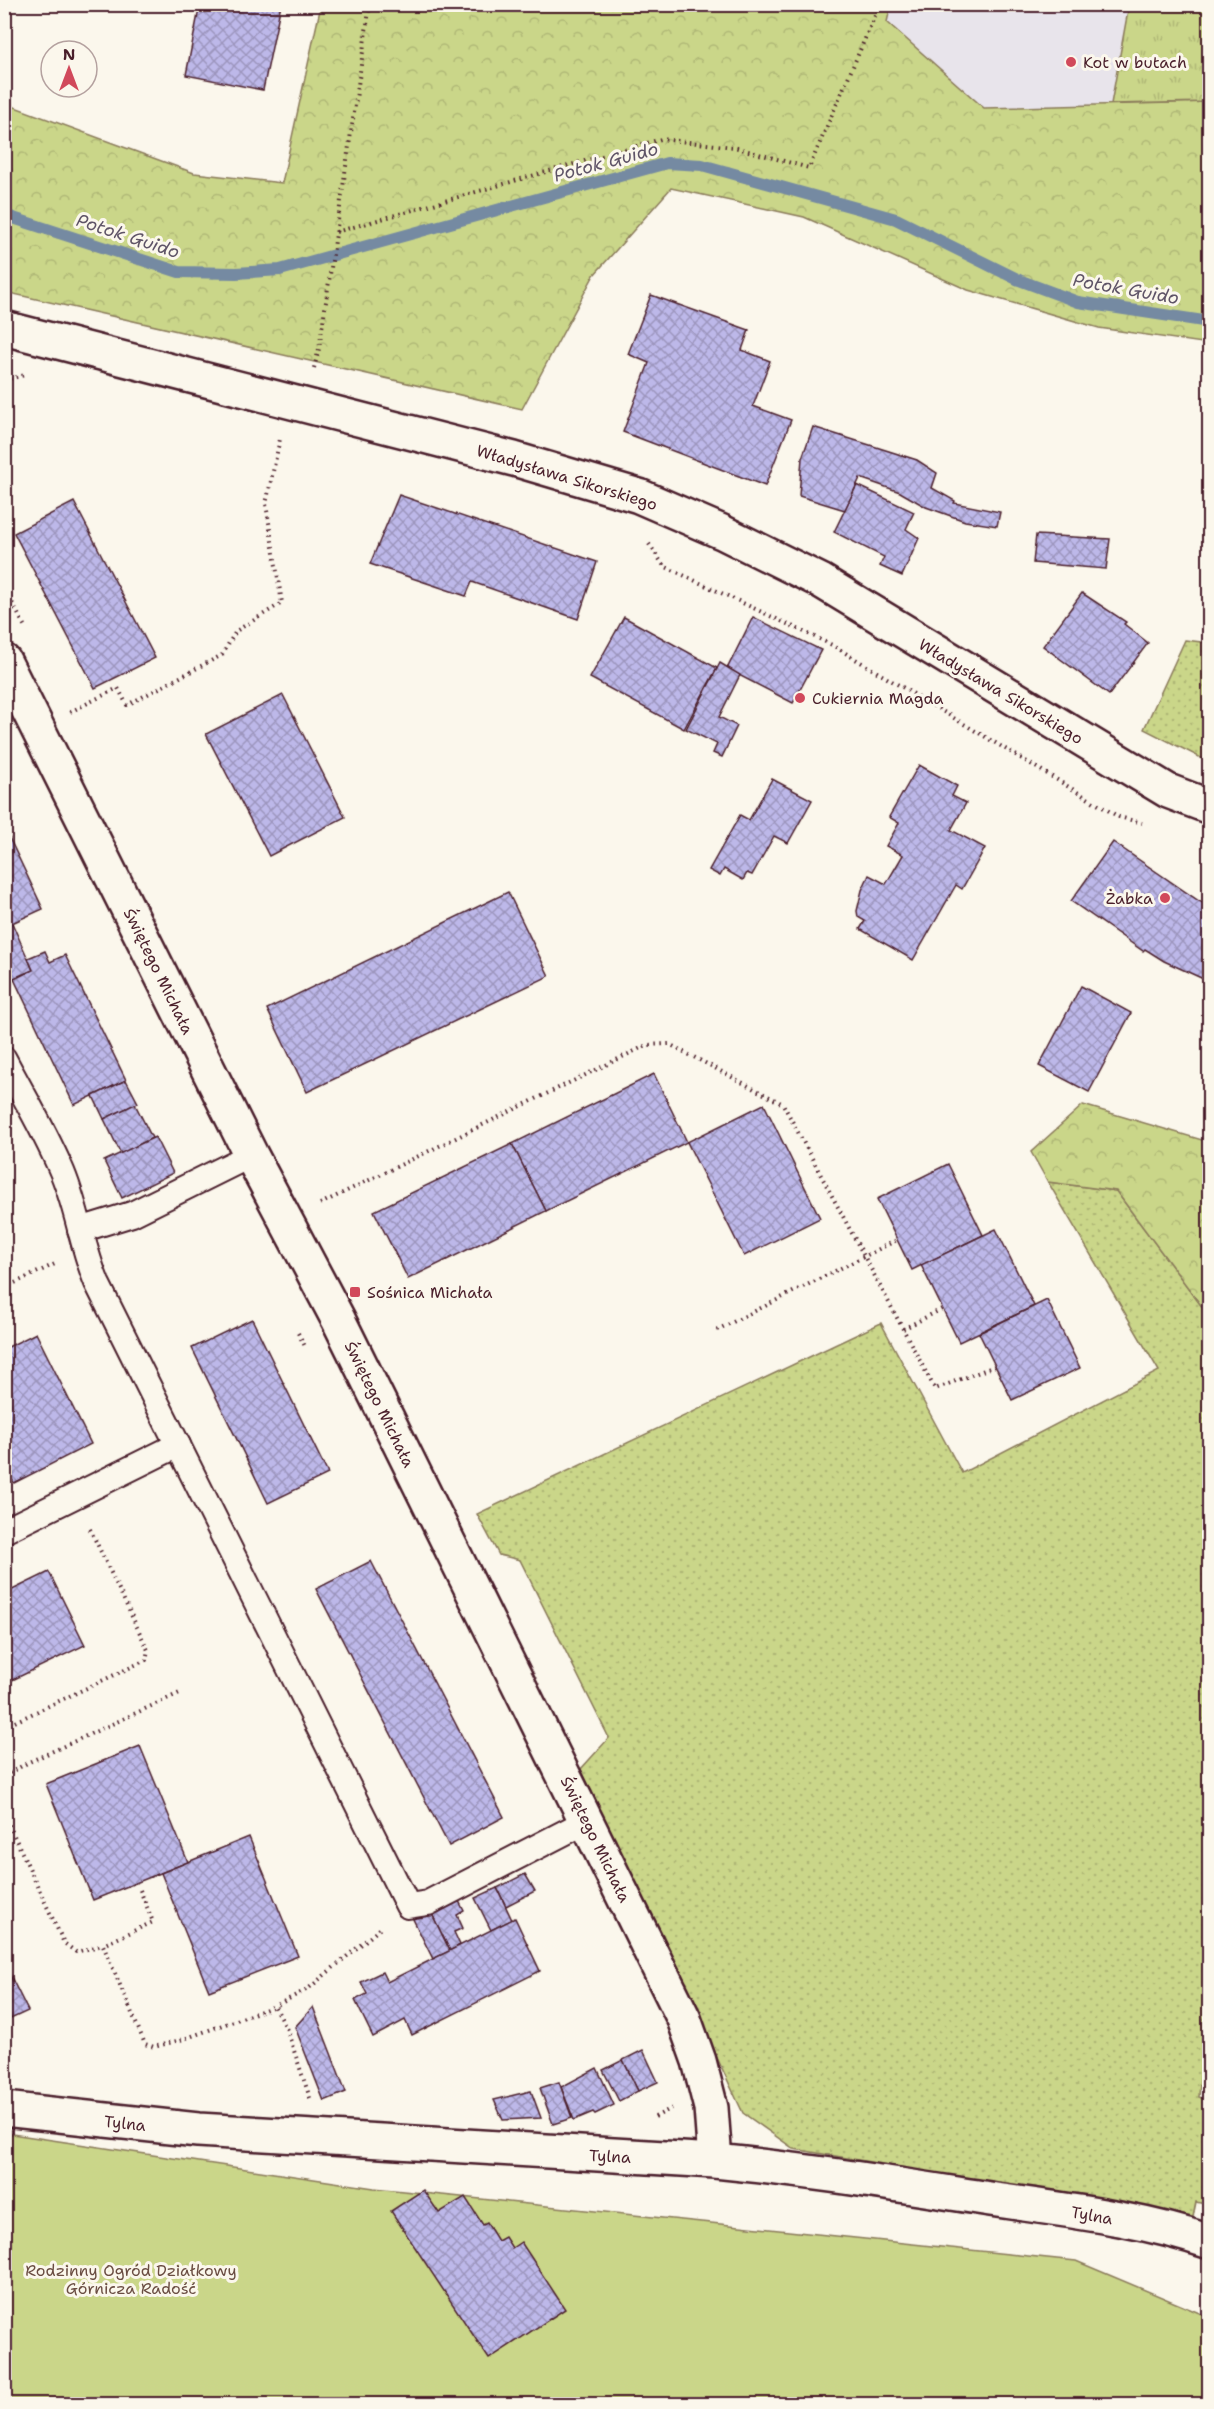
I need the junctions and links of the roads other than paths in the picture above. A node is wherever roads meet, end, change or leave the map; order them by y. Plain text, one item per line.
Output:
1 (11, 334) edge
2 (4, 661) edge
3 (1209, 807) edge
4 (4, 1059) edge
5 (251, 1155) junction
6 (82, 1240) junction
7 (178, 1445) junction
8 (4, 1531) edge
9 (587, 1821) junction
10 (4, 2109) edge
11 (715, 2161) junction
12 (1209, 2242) edge

1 - 3 street, Władysława Sikorskiego
2 - 5 street, Świętego Michała
4 - 6 lane
5 - 6 lane
5 - 9 street, Świętego Michała
6 - 7 lane
7 - 8 lane
7 - 9 lane
9 - 11 street, Świętego Michała
10 - 11 street, Tylna
11 - 12 street, Tylna

